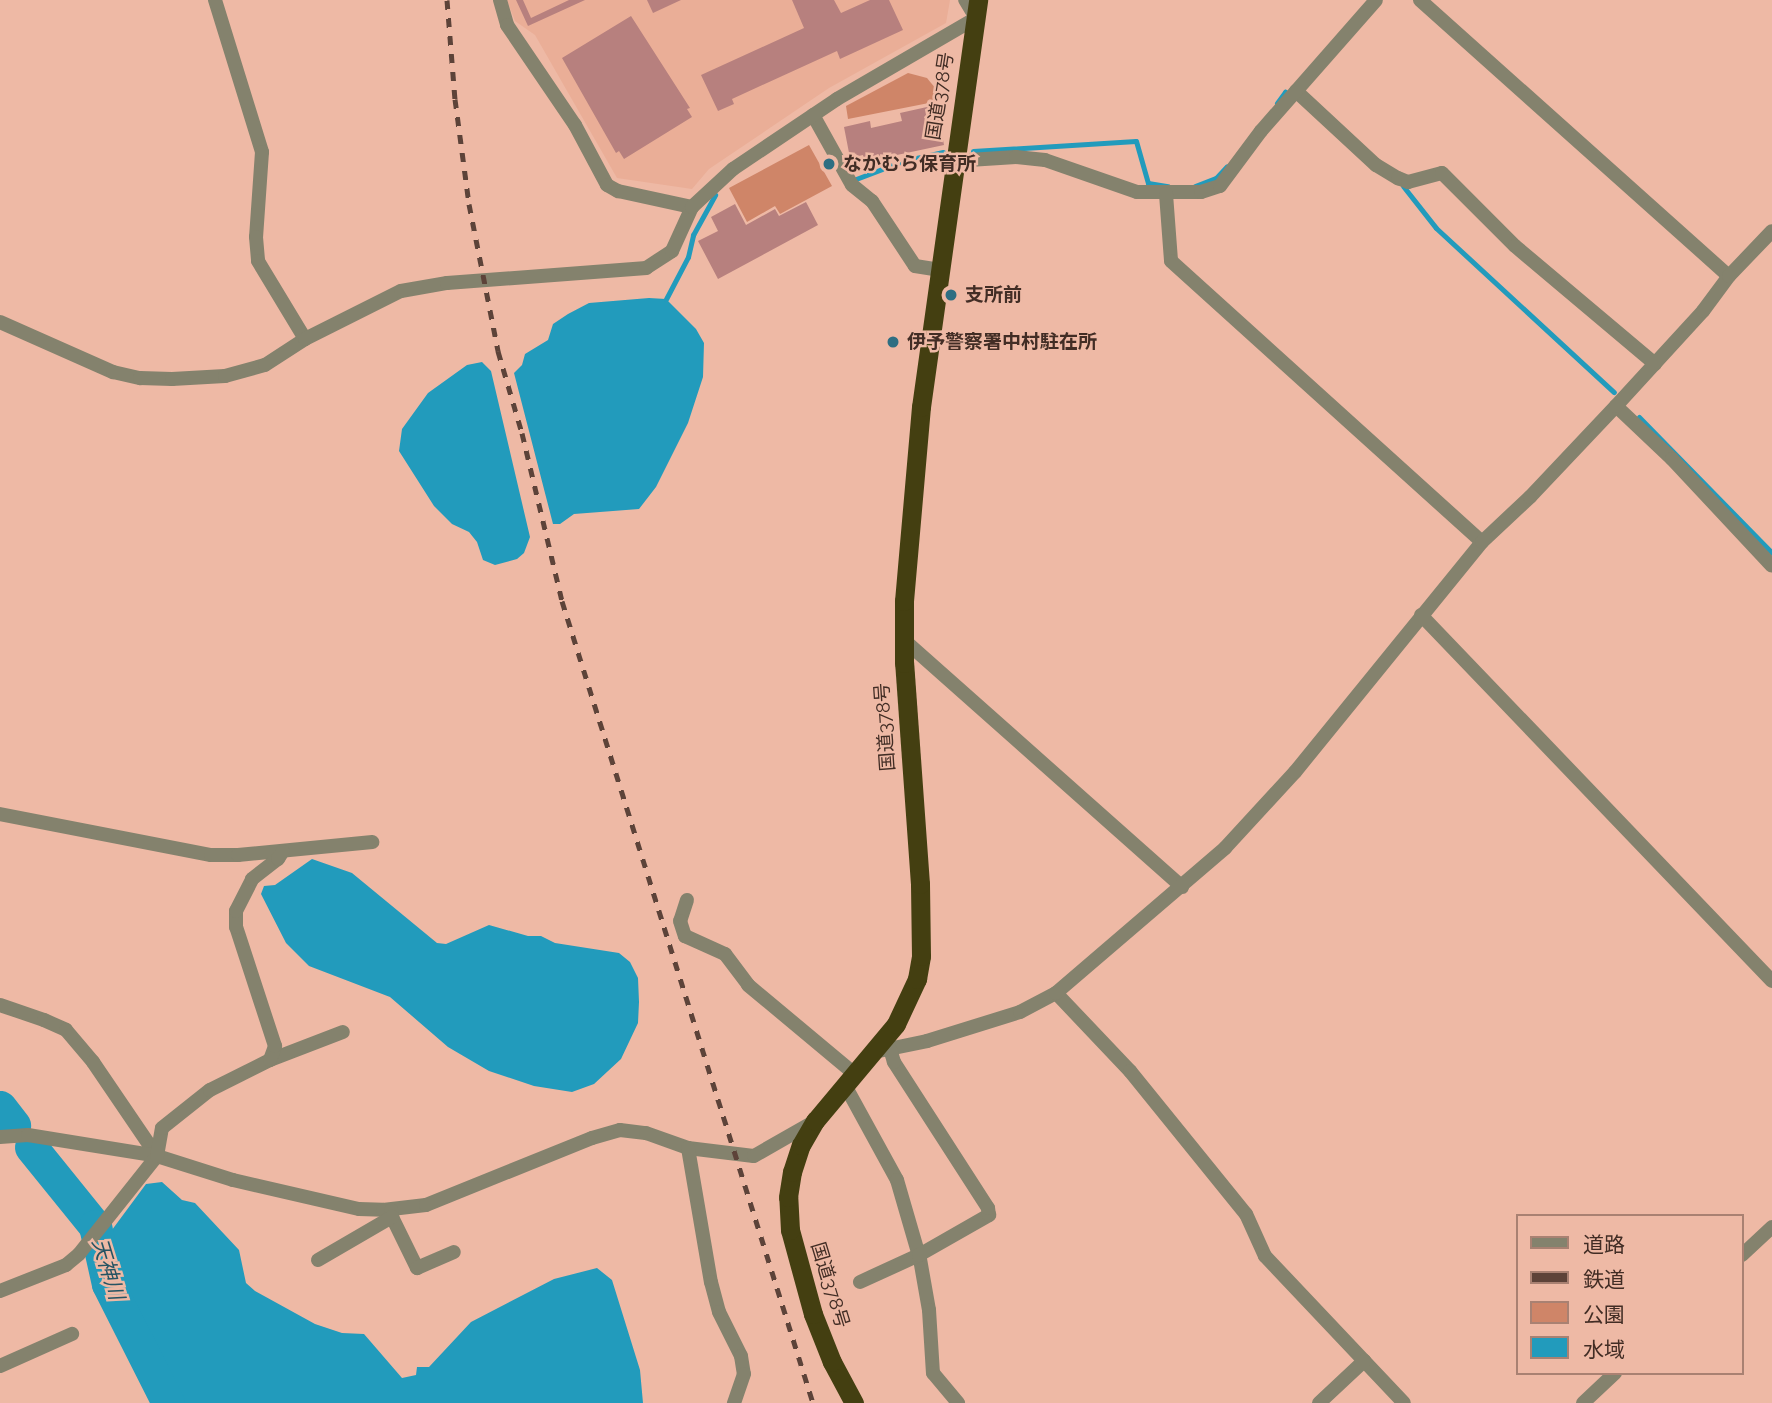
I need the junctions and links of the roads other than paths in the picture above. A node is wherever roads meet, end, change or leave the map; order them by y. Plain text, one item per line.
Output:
1 (215, 0) edge
2 (500, 0) edge
3 (965, 0) edge
4 (1376, 0) edge
5 (1420, 0) edge
6 (977, 9) edge
7 (1296, 91) junction
8 (813, 115) junction
9 (953, 161) junction
10 (1166, 194) junction
11 (692, 207) junction
12 (1772, 231) edge
13 (939, 270) junction
14 (1729, 276) junction
15 (0, 323) edge
16 (305, 339) junction
17 (1655, 364) junction
18 (1616, 406) junction
19 (1482, 542) junction
20 (1772, 566) edge
21 (1421, 615) junction
22 (904, 640) junction
23 (0, 814) edge
24 (372, 842) dead end
25 (283, 851) junction
26 (1182, 887) junction
27 (687, 900) dead end
28 (1772, 981) edge
29 (1056, 993) junction
30 (0, 1005) edge
31 (343, 1032) dead end
32 (882, 1050) junction
33 (270, 1060) junction
34 (851, 1081) junction
35 (815, 1121) junction
36 (0, 1137) edge
37 (688, 1148) junction
38 (157, 1156) junction
39 (392, 1214) junction
40 (1772, 1227) edge
41 (454, 1252) dead end
42 (1744, 1253) edge
43 (919, 1255) junction
44 (318, 1260) dead end
45 (860, 1282) dead end
46 (0, 1292) edge
47 (72, 1334) dead end
48 (1364, 1360) junction
49 (0, 1366) edge
50 (1613, 1375) edge
51 (734, 1403) edge
52 (854, 1403) edge
53 (958, 1403) edge
54 (1319, 1403) edge
55 (1404, 1403) edge
56 (1583, 1403) edge

1 - 16 street
2 - 11 street
3 - 6 street
4 - 7 street
5 - 14 street
6 - 8 street
6 - 9 highway, 国道378号
7 - 10 street
7 - 17 street
8 - 11 street
8 - 13 street
9 - 10 street
9 - 13 highway, 国道378号
10 - 19 street
11 - 16 street
12 - 14 street
13 - 22 highway, 国道378号
14 - 17 street
15 - 16 street
17 - 18 street
18 - 19 street
18 - 20 street
19 - 21 street
21 - 26 street
21 - 28 street
22 - 26 street
22 - 32 highway, 国道378号
23 - 25 street
24 - 25 street
25 - 33 street
26 - 29 street
27 - 34 street
29 - 32 street
29 - 48 street
30 - 38 street
31 - 33 street
32 - 34 highway, 国道378号
32 - 43 street
33 - 38 street
34 - 35 highway, 国道378号
34 - 43 street
35 - 37 street
35 - 52 highway, 国道378号
36 - 38 street
37 - 39 street
37 - 51 street
38 - 39 street
38 - 46 street
39 - 41 street
39 - 44 street
40 - 42 street
43 - 45 street
43 - 53 street
47 - 49 street
48 - 54 street
48 - 55 street
50 - 56 street

